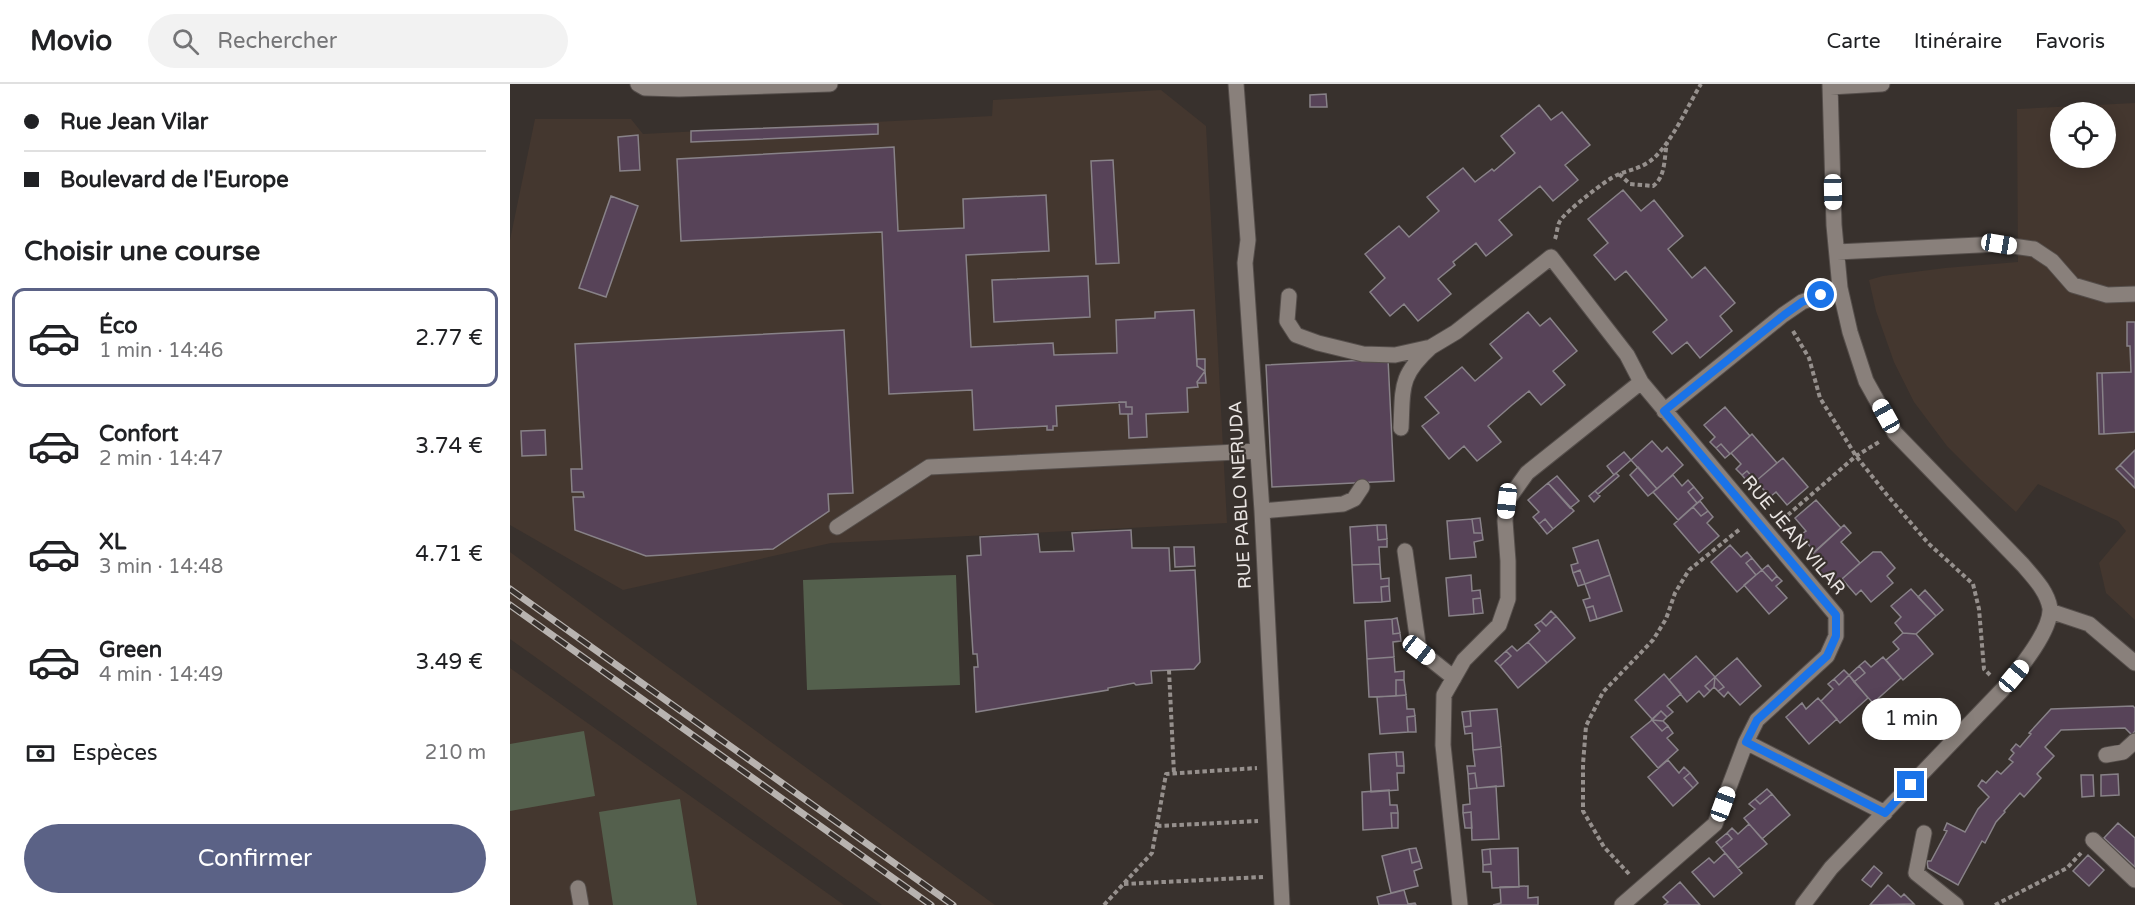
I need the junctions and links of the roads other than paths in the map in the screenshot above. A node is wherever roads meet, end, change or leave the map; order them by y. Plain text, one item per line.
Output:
1 (638, 84) edge
2 (830, 84) edge
3 (1236, 84) edge
4 (1882, 84) edge
5 (1830, 86) edge
6 (1836, 252) junction
7 (1839, 288) junction
8 (2135, 294) edge
9 (1289, 296) dead end
10 (1431, 347) junction
11 (1641, 382) junction
12 (1664, 411) junction
13 (1401, 428) dead end
14 (1258, 451) junction
15 (1362, 488) dead end
16 (1262, 511) junction
17 (837, 527) dead end
18 (1405, 551) dead end
19 (2050, 611) junction
20 (2135, 663) edge
21 (1454, 678) junction
22 (2135, 741) edge
23 (1746, 742) junction
24 (2106, 755) dead end
25 (1885, 813) junction
26 (1924, 833) dead end
27 (2093, 840) road end
28 (2135, 880) edge
29 (578, 888) dead end
30 (581, 905) edge
31 (1282, 905) edge
32 (1460, 905) edge
33 (1622, 905) edge
34 (1803, 905) edge
35 (1956, 905) edge

1 - 2 street
3 - 14 street, RUE PABLO NERUDA
4 - 5 street
5 - 6 street
6 - 7 street
6 - 8 street
7 - 12 street
7 - 19 street
9 - 10 street
10 - 11 street, RUE JEAN VILAR
10 - 13 street
11 - 12 street, RUE JEAN VILAR
11 - 21 street
12 - 23 street, RUE JEAN VILAR
14 - 16 street, RUE PABLO NERUDA
14 - 17 street
15 - 16 street
16 - 31 street, RUE PABLO NERUDA
18 - 21 street
19 - 20 street
19 - 25 street
21 - 32 street
22 - 24 street
23 - 25 street
23 - 33 street, RUE JEAN VILAR
25 - 34 street
26 - 35 street
27 - 28 street
29 - 30 street

